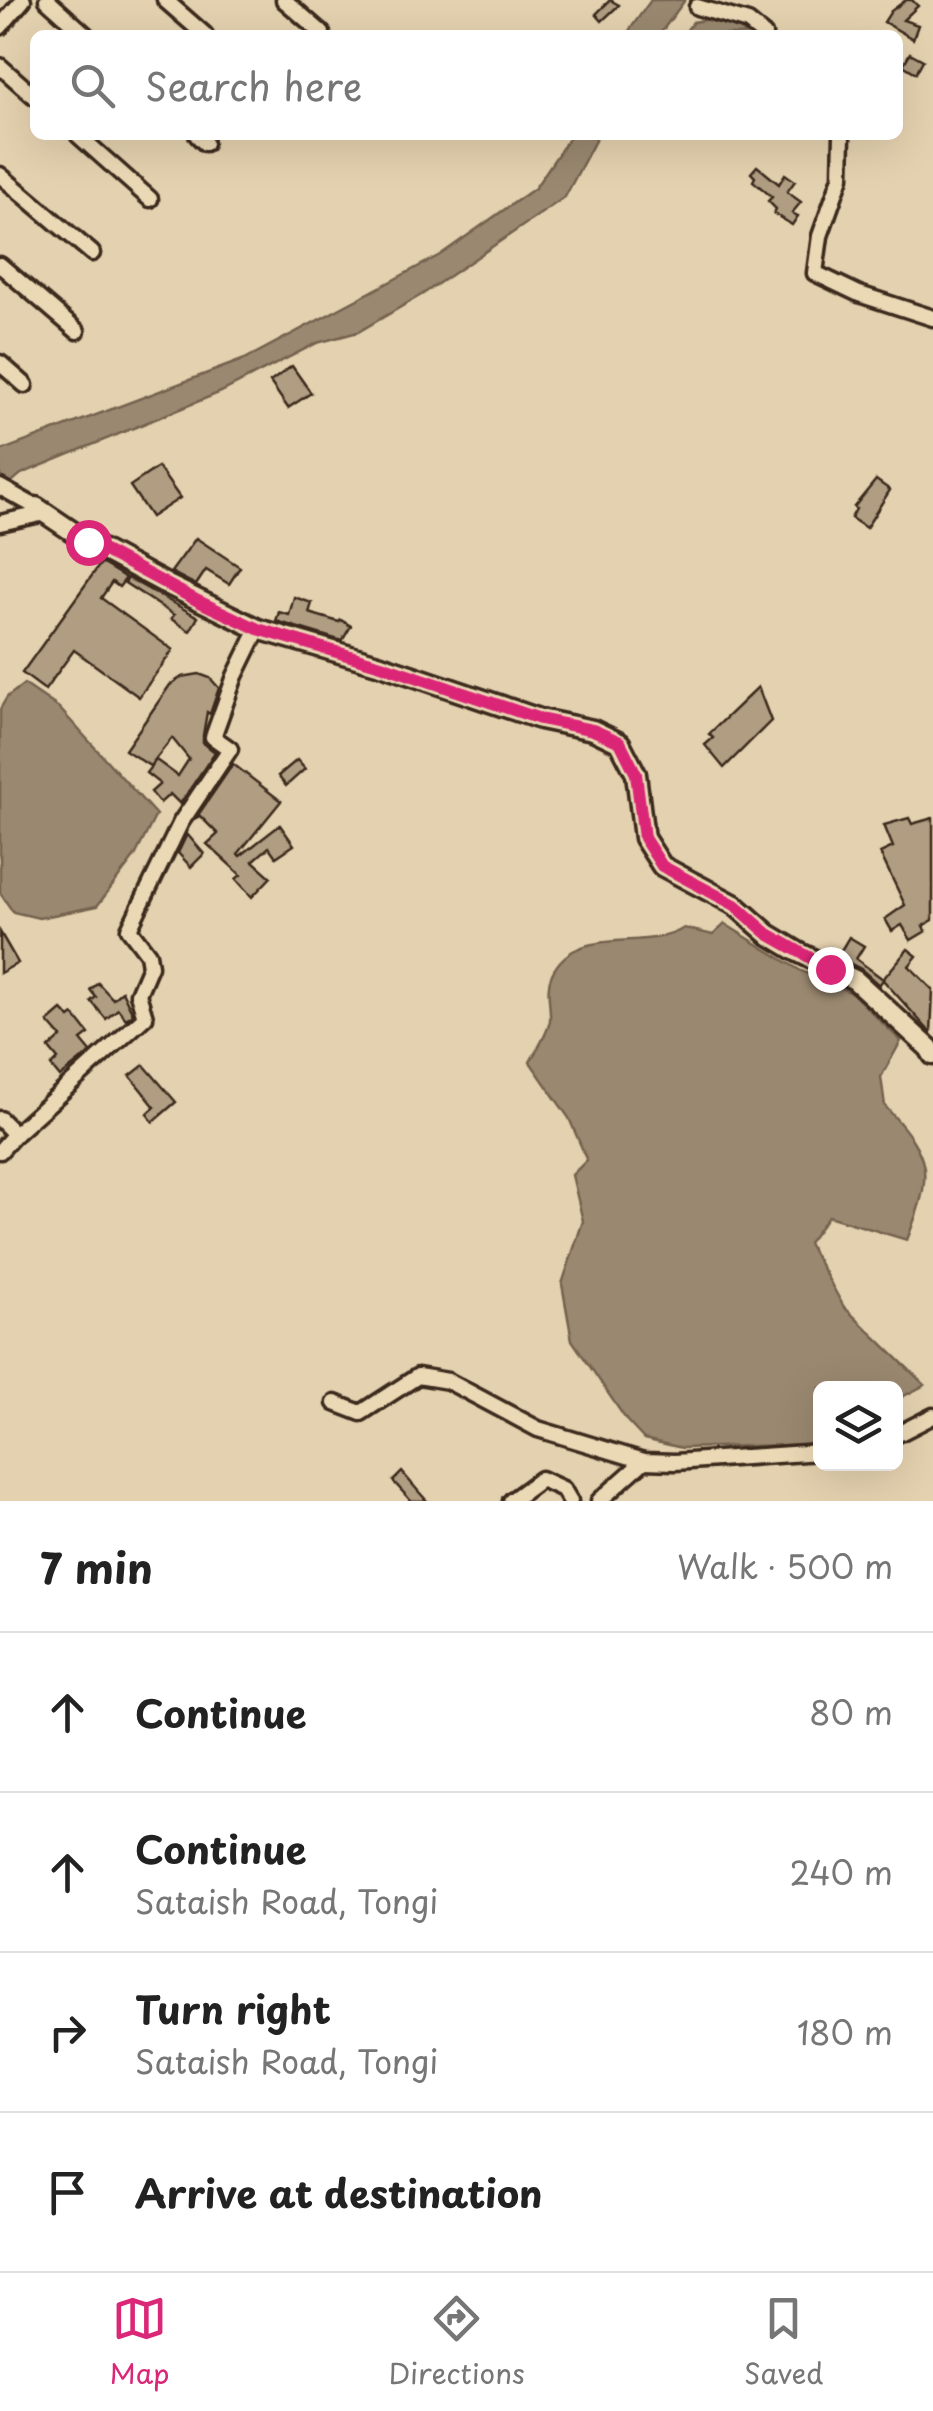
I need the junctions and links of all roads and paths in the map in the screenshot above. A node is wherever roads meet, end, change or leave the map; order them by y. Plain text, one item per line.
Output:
1 (23, 0) edge
2 (46, 0) edge
3 (165, 0) edge
4 (284, 0) edge
5 (696, 7) dead end
6 (0, 27) edge
7 (80, 30) edge
8 (199, 30) edge
9 (318, 30) edge
10 (758, 30) edge
11 (0, 66) edge
12 (30, 93) edge
13 (84, 140) edge
14 (842, 140) edge
15 (0, 175) edge
16 (150, 199) dead end
17 (92, 253) dead end
18 (0, 265) edge
19 (933, 318) edge
20 (77, 330) dead end
21 (0, 363) edge
22 (26, 385) dead end
23 (0, 487) edge
24 (41, 510) junction
25 (0, 523) edge
26 (258, 629) junction
27 (932, 1049) edge
28 (0, 1118) edge
29 (15, 1134) junction
30 (0, 1151) edge
31 (335, 1403) dead end
32 (933, 1416) edge
33 (903, 1431) edge
34 (813, 1452) edge
35 (644, 1461) junction
36 (511, 1501) edge
37 (570, 1501) edge
38 (599, 1501) edge

1 - 6 street
2 - 7 street
3 - 8 street
4 - 9 street
5 - 10 street
11 - 12 street
13 - 16 street
14 - 19 street
15 - 17 street
18 - 20 street
21 - 22 street
23 - 24 street
24 - 25 street
24 - 26 street
26 - 27 street
26 - 29 street
28 - 29 street
29 - 30 street
31 - 35 street
32 - 33 street
34 - 35 street
35 - 38 street
36 - 37 street

